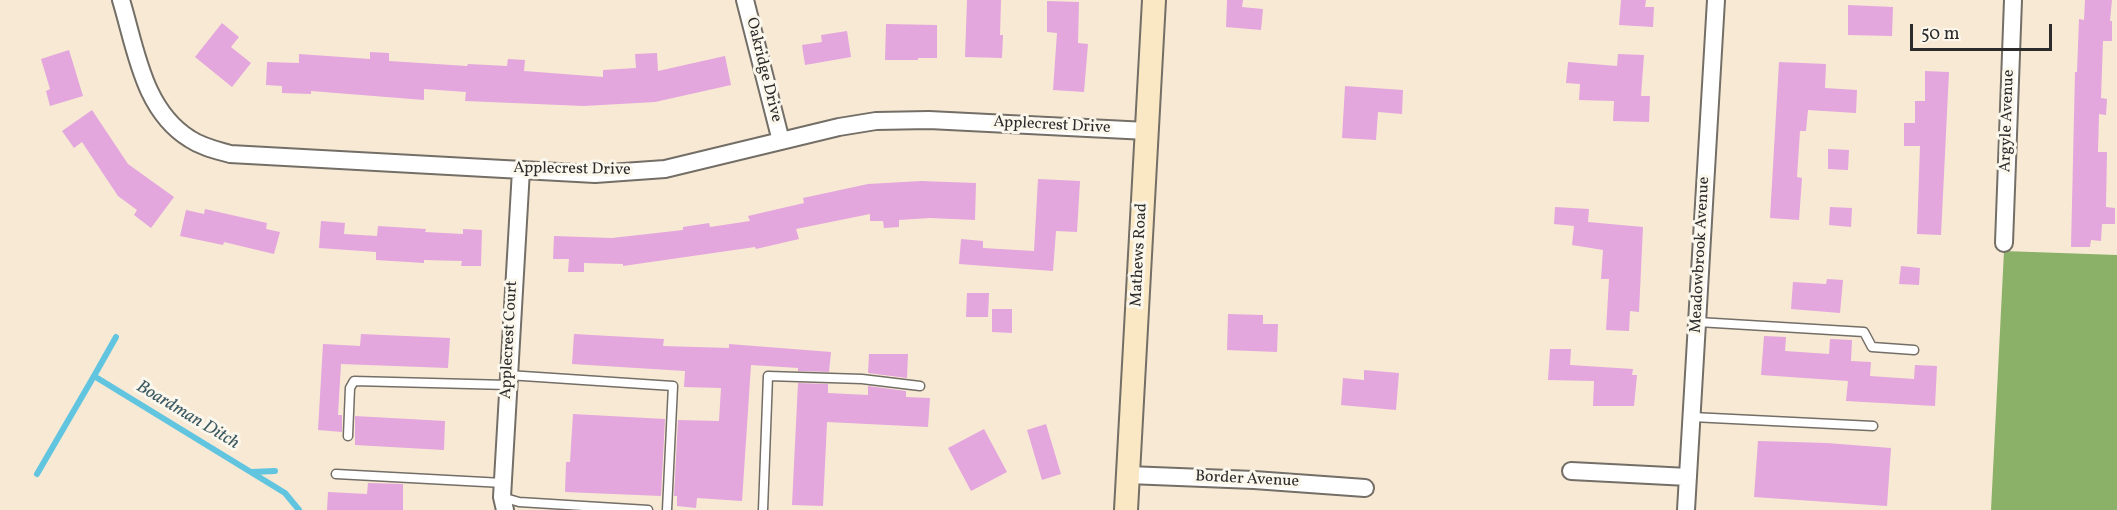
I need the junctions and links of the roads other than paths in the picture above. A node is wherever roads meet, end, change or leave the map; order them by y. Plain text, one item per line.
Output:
1 (121, 0) edge
2 (746, 0) edge
3 (1154, 0) edge
4 (1716, 0) edge
5 (2013, 0) edge
6 (1147, 130) junction
7 (781, 141) junction
8 (521, 170) junction
9 (2004, 243) dead end
10 (1698, 322) junction
11 (1914, 350) dead end
12 (508, 380) junction
13 (920, 386) dead end
14 (1692, 417) junction
15 (1873, 426) dead end
16 (348, 436) dead end
17 (1571, 471) dead end
18 (336, 474) dead end
19 (1128, 475) junction
20 (1689, 477) junction
21 (1365, 488) dead end
22 (503, 497) edge
23 (648, 510) edge
24 (667, 510) edge
25 (763, 510) edge
26 (1126, 510) edge
27 (1686, 510) edge

1 - 8 street, Applecrest Drive
2 - 7 street, Oakridge Drive
3 - 6 street, Mathews Road
4 - 10 street, Meadowbrook Avenue
5 - 9 street, Argyle Avenue
6 - 7 street, Applecrest Drive
6 - 19 street, Mathews Road
7 - 8 street, Applecrest Drive
8 - 12 street, Applecrest Court
10 - 11 lane
10 - 14 street, Meadowbrook Avenue
12 - 16 lane
12 - 22 street, Applecrest Court
12 - 24 lane
13 - 25 lane
14 - 15 lane
14 - 20 street, Meadowbrook Avenue
17 - 20 street
18 - 22 lane
19 - 21 street, Border Avenue
19 - 26 street, Mathews Road
20 - 27 street, Meadowbrook Avenue
22 - 23 lane

